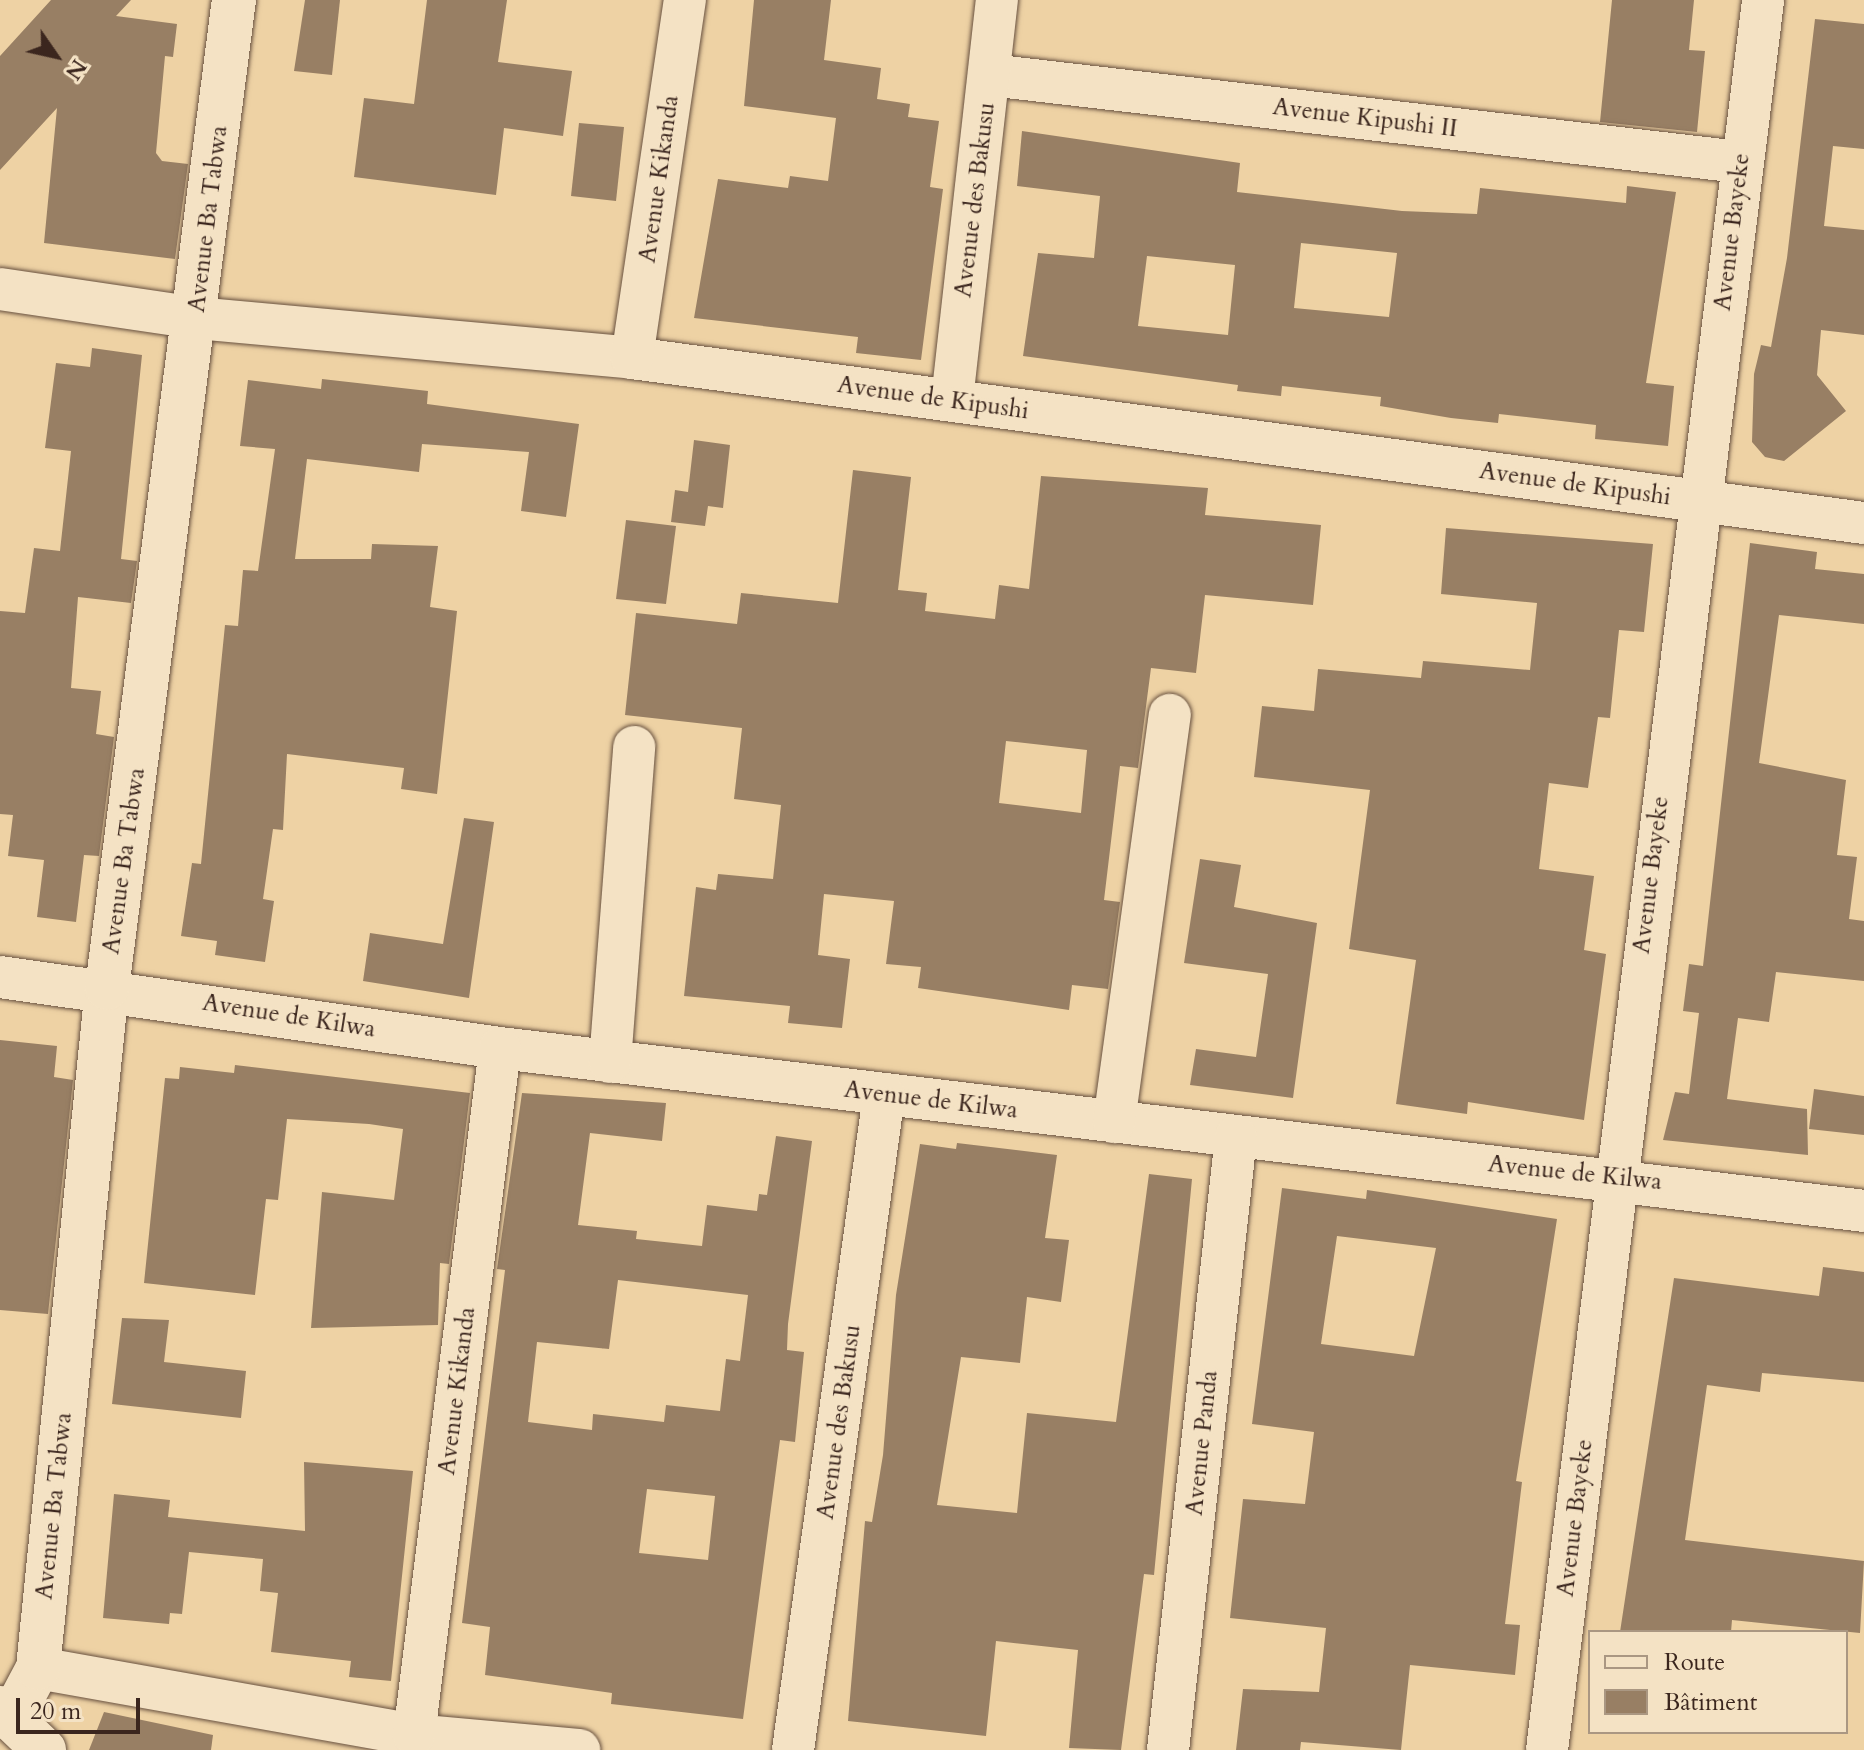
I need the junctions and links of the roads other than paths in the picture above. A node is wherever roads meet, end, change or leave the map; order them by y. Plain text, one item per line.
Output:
1 (234, 0) edge
2 (685, 0) edge
3 (997, 0) edge
4 (1763, 0) edge
5 (990, 75) junction
6 (1740, 162) junction
7 (0, 289) edge
8 (196, 318) junction
9 (632, 358) junction
10 (952, 400) junction
11 (1697, 500) junction
12 (1864, 523) edge
13 (1170, 715) dead end
14 (634, 747) dead end
15 (0, 977) edge
16 (107, 988) junction
17 (500, 1048) junction
18 (610, 1062) junction
19 (884, 1095) junction
20 (1114, 1122) junction
21 (1236, 1137) junction
22 (1615, 1177) junction
23 (1864, 1211) edge
24 (38, 1668) junction
25 (6, 1713) edge
26 (414, 1735) junction
27 (44, 1750) edge
28 (579, 1750) edge
29 (793, 1750) edge
30 (1168, 1750) edge
31 (1547, 1750) edge

1 - 8 street, Avenue Ba Tabwa
2 - 9 street, Avenue Kikanda
3 - 5 street, Avenue des Bakusu
4 - 6 street, Avenue Bayeke
5 - 6 street, Avenue Kipushi II
5 - 10 street, Avenue des Bakusu
6 - 11 street, Avenue Bayeke
7 - 8 street, Avenue de Kipushi
8 - 9 street, Avenue de Kipushi
8 - 16 street, Avenue Ba Tabwa
9 - 10 street, Avenue de Kipushi
10 - 11 street, Avenue de Kipushi
11 - 12 street, Avenue de Kipushi
11 - 22 street, Avenue Bayeke
13 - 20 street
14 - 18 street
15 - 16 street, Avenue de Kilwa
16 - 17 street, Avenue de Kilwa
16 - 24 street, Avenue Ba Tabwa
17 - 18 street, Avenue de Kilwa
17 - 26 street, Avenue Kikanda
18 - 19 street, Avenue de Kilwa
19 - 20 street, Avenue de Kilwa
19 - 29 street, Avenue des Bakusu
20 - 21 street, Avenue de Kilwa
21 - 22 street, Avenue de Kilwa
21 - 30 street, Avenue Panda
22 - 23 street, Avenue de Kilwa
22 - 31 street, Avenue Bayeke
24 - 25 street, Avenue Ba Tabwa
24 - 26 street
25 - 27 street
26 - 28 street

